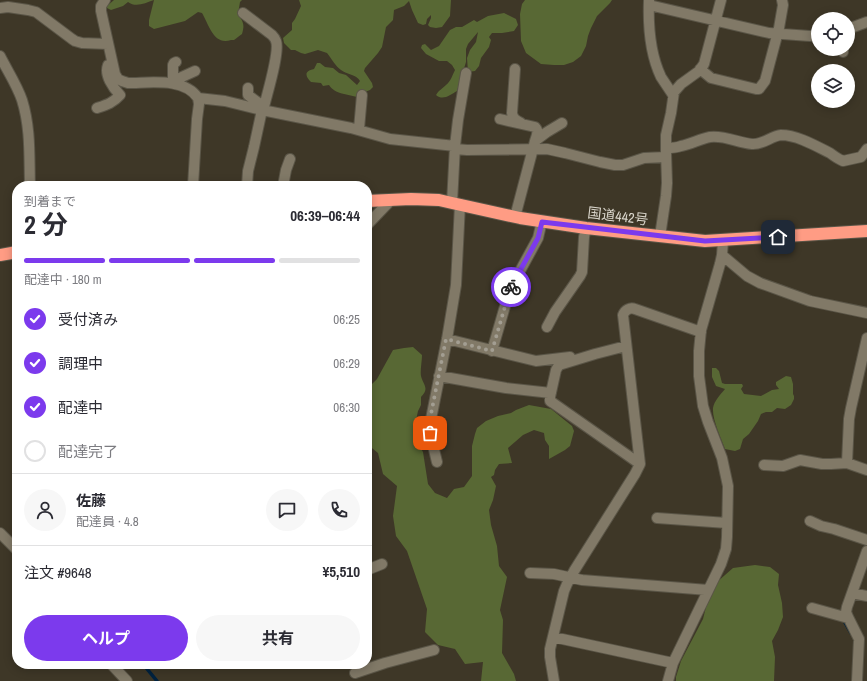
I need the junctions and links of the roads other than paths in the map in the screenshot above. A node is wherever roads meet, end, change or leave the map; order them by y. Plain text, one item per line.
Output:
1 (105, 0) edge
2 (721, 0) edge
3 (782, 0) edge
4 (649, 3) edge
5 (0, 8) edge
6 (244, 13) dead end
7 (716, 21) junction
8 (867, 22) edge
9 (855, 26) edge
10 (777, 34) junction
11 (811, 36) edge
12 (108, 44) junction
13 (0, 56) edge
14 (112, 60) junction
15 (176, 62) dead end
16 (515, 69) dead end
17 (700, 69) junction
18 (195, 71) dead end
19 (466, 73) dead end
20 (172, 82) junction
21 (248, 88) dead end
22 (362, 95) dead end
23 (674, 95) junction
24 (198, 98) junction
25 (97, 108) dead end
26 (264, 109) junction
27 (500, 119) dead end
28 (562, 123) dead end
29 (523, 124) junction
30 (358, 130) junction
31 (534, 145) junction
32 (455, 148) junction
33 (867, 149) edge
34 (666, 153) junction
35 (290, 159) dead end
36 (30, 181) edge
37 (193, 181) edge
38 (247, 181) edge
39 (283, 181) edge
40 (392, 199) junction
41 (372, 201) edge
42 (456, 203) junction
43 (515, 217) junction
44 (372, 220) edge
45 (542, 222) junction
46 (586, 228) junction
47 (867, 231) edge
48 (660, 236) junction
49 (723, 241) junction
50 (12, 253) edge
51 (0, 255) edge
52 (722, 255) junction
53 (867, 313) edge
54 (547, 328) dead end
55 (701, 332) junction
56 (867, 338) edge
57 (446, 339) junction
58 (626, 346) junction
59 (492, 351) junction
60 (577, 359) junction
61 (439, 376) junction
62 (551, 393) junction
63 (437, 462) dead end
64 (847, 463) junction
65 (640, 464) junction
66 (764, 465) dead end
67 (867, 470) edge
68 (657, 518) dead end
69 (727, 522) junction
70 (810, 522) dead end
71 (0, 533) edge
72 (867, 540) edge
73 (12, 545) edge
74 (867, 551) edge
75 (382, 564) dead end
76 (372, 568) edge
77 (530, 573) dead end
78 (571, 577) junction
79 (708, 590) junction
80 (852, 592) junction
81 (867, 596) edge
82 (812, 608) dead end
83 (848, 618) junction
84 (553, 637) junction
85 (863, 639) edge
86 (434, 650) dead end
87 (672, 663) junction
88 (372, 667) edge
89 (116, 669) edge
90 (367, 669) edge
91 (355, 673) edge
92 (128, 681) edge
93 (554, 681) edge
94 (668, 681) edge
95 (857, 681) edge

1 - 12 street
2 - 7 street
3 - 10 street
4 - 7 street
4 - 23 street
5 - 12 street
6 - 26 street
7 - 10 street
7 - 17 street
8 - 9 street
10 - 11 street
10 - 17 street
12 - 14 street
13 - 36 street
14 - 20 street
14 - 25 street
15 - 20 street
16 - 29 street
17 - 23 street
18 - 20 street
19 - 32 street
20 - 24 street
21 - 26 street
22 - 30 street
23 - 34 street
24 - 26 street
24 - 37 street
26 - 30 street
26 - 38 street
27 - 29 street
28 - 31 street
29 - 31 street
30 - 32 street
31 - 32 street
31 - 34 street
31 - 43 street
32 - 42 street
33 - 34 street
34 - 48 street
35 - 39 street
40 - 41 highway, 国道442号
40 - 42 highway, 国道442号
40 - 44 street
42 - 43 highway, 国道442号
42 - 57 street
43 - 45 highway, 国道442号
45 - 46 highway, 国道442号
45 - 59 street
46 - 48 highway, 国道442号
46 - 54 street
47 - 49 highway, 国道442号
48 - 49 highway, 国道442号
49 - 52 street
50 - 51 highway
52 - 53 street
52 - 55 street
55 - 58 street
55 - 69 street
56 - 64 street
57 - 59 street
57 - 61 street
58 - 60 street
58 - 65 street
59 - 60 street
60 - 62 street
61 - 62 street
61 - 63 street
62 - 65 street
64 - 66 street
64 - 67 street
65 - 78 street
68 - 69 street
69 - 79 street
70 - 72 street
71 - 73 street
74 - 80 street
75 - 76 street
77 - 78 street
78 - 79 street
78 - 84 street
79 - 87 street
80 - 81 street
80 - 83 street
82 - 83 street
83 - 85 street
84 - 87 street
84 - 93 street
85 - 95 street
86 - 88 street
87 - 94 street
89 - 92 street
90 - 91 street

